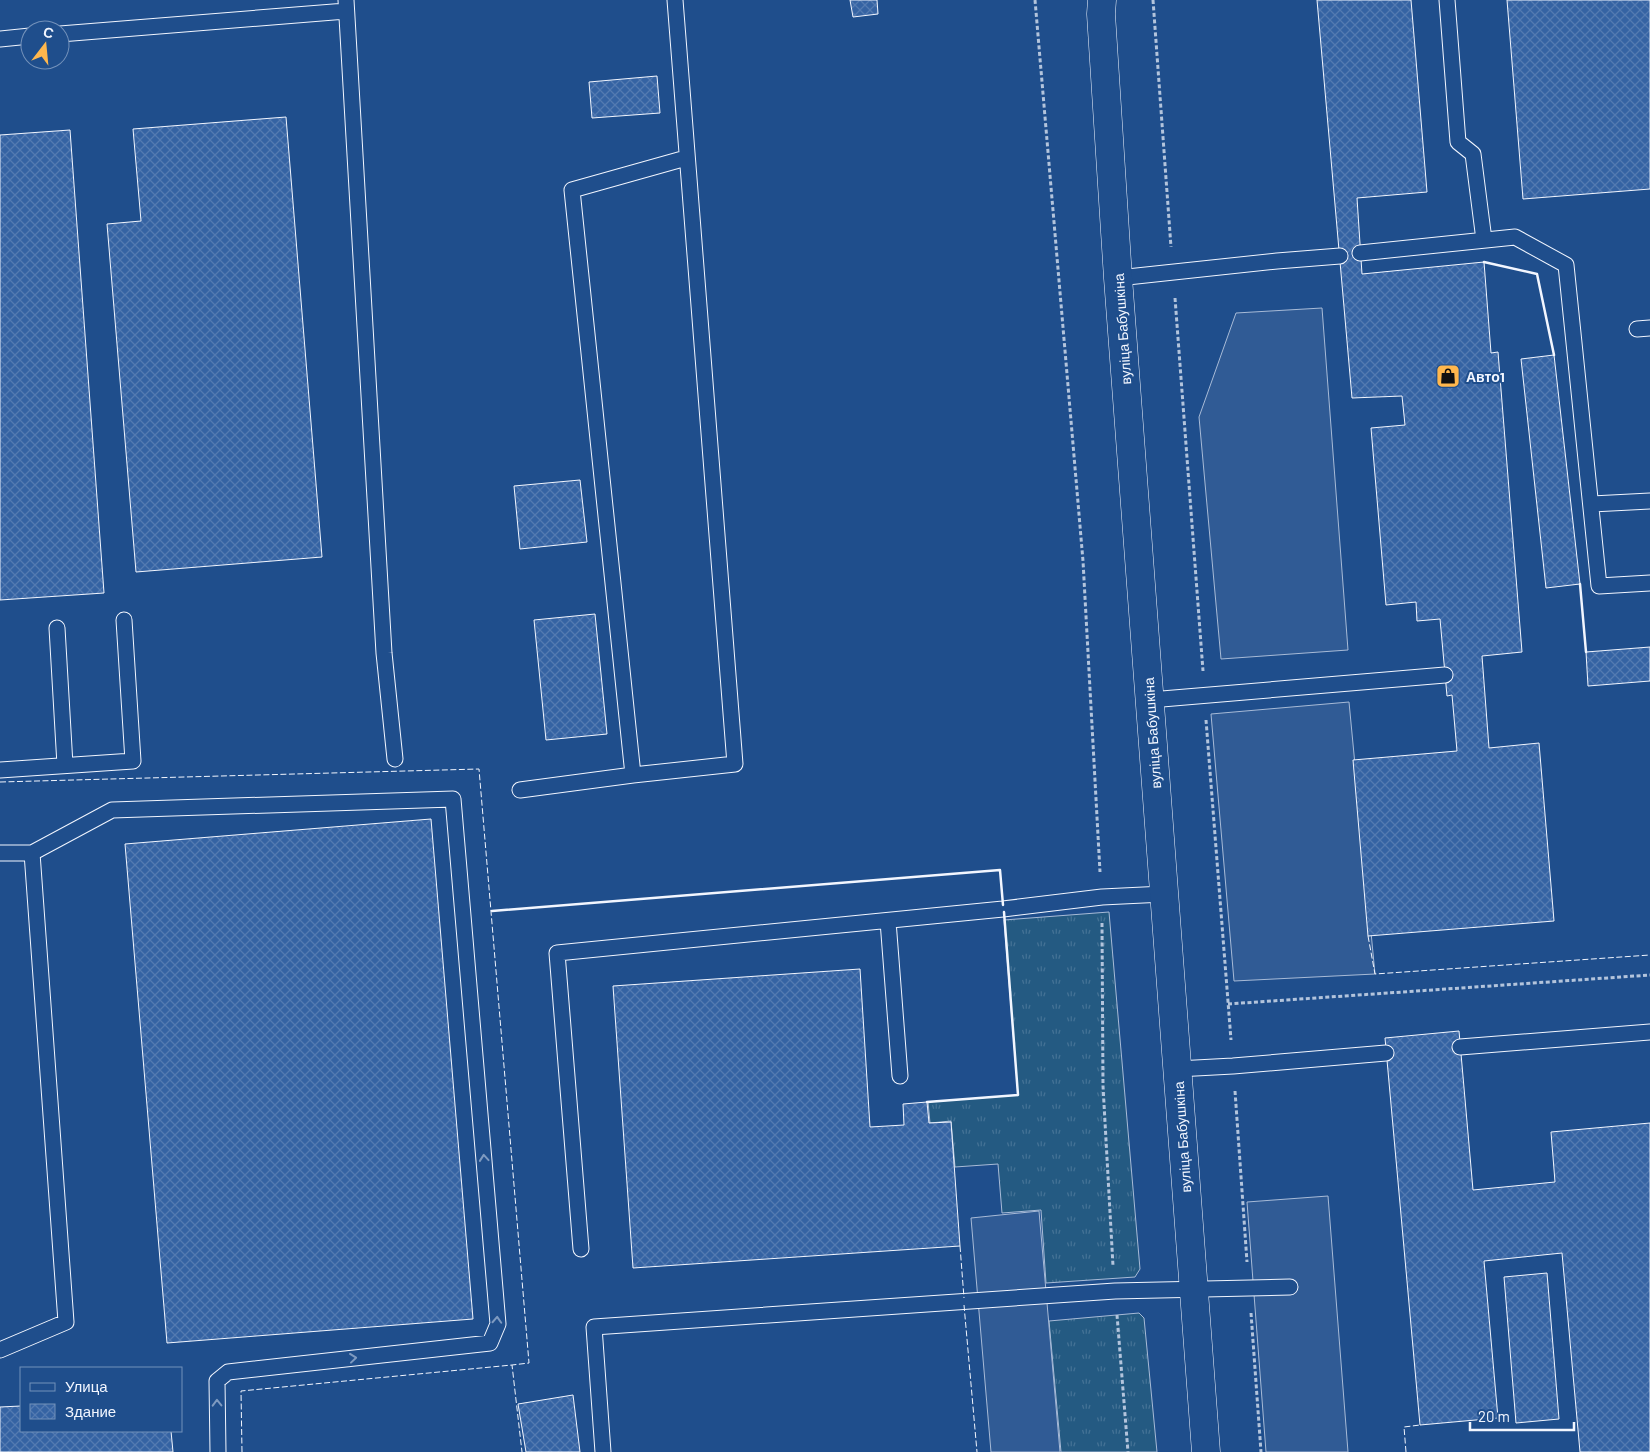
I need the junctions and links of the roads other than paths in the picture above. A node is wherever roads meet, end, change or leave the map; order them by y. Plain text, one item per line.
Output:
1 (675, 0) edge
2 (1447, 0) edge
3 (1099, 5) edge
4 (346, 6) edge
5 (70, 33) edge
6 (20, 37) edge
7 (0, 39) edge
8 (686, 158) junction
9 (1484, 240) junction
10 (1360, 253) dead end
11 (1340, 256) dead end
12 (1118, 278) junction
13 (1650, 501) edge
14 (1592, 504) junction
15 (1650, 583) edge
16 (124, 620) dead end
17 (58, 628) dead end
18 (1445, 675) dead end
19 (1150, 700) junction
20 (394, 759) dead end
21 (65, 765) junction
22 (0, 770) edge
23 (633, 775) junction
24 (520, 790) dead end
25 (0, 853) edge
26 (32, 853) junction
27 (1164, 894) junction
28 (888, 920) junction
29 (1650, 1032) edge
30 (1460, 1047) dead end
31 (1386, 1053) dead end
32 (1177, 1069) junction
33 (900, 1076) dead end
34 (581, 1248) dead end
35 (1290, 1287) dead end
36 (1194, 1291) junction
37 (0, 1350) edge
38 (218, 1452) edge
39 (603, 1452) edge
40 (1206, 1452) edge

1 - 8 lane
2 - 9 lane
3 - 12 street, вуліца Бабушкіна
4 - 5 lane
4 - 20 lane
6 - 7 lane
8 - 23 lane
8 - 23 lane
9 - 10 lane
9 - 14 lane
11 - 12 lane
12 - 19 street, вуліца Бабушкіна
13 - 14 lane
14 - 15 lane
16 - 21 lane
17 - 21 lane
18 - 19 lane
19 - 27 street, вуліца Бабушкіна
21 - 22 lane
23 - 24 lane
25 - 26 lane
26 - 37 lane
38 -> 26 lane
27 - 28 lane
27 - 32 street, вуліца Бабушкіна
28 - 33 lane
28 - 34 lane
29 - 30 lane
31 - 32 lane
32 - 36 street, вуліца Бабушкіна
35 - 36 lane
36 - 39 lane
36 - 40 street, вуліца Бабушкіна

